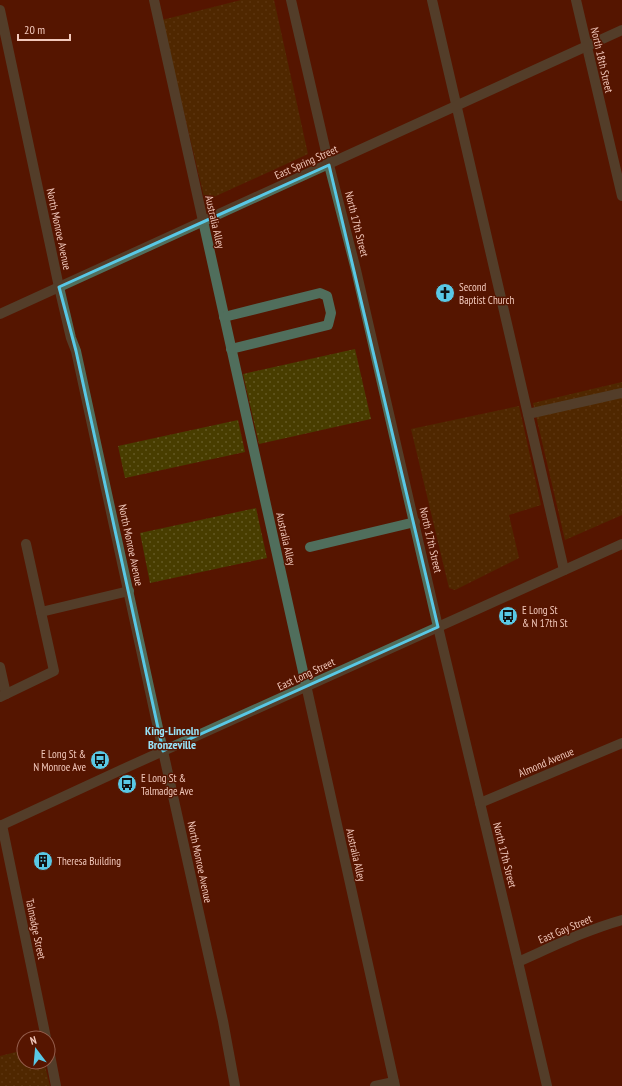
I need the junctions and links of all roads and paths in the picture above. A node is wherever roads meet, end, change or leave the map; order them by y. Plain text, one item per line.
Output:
1 (154, 0) edge
2 (291, 0) edge
3 (432, 0) edge
4 (576, 0) edge
5 (0, 10) edge
6 (622, 30) edge
7 (586, 46) junction
8 (456, 106) junction
9 (329, 164) junction
10 (622, 196) edge
11 (203, 222) junction
12 (59, 287) junction
13 (0, 314) edge
14 (224, 317) junction
15 (231, 349) junction
16 (622, 393) edge
17 (528, 414) junction
18 (415, 522) junction
19 (26, 544) dead end
20 (622, 544) edge
21 (310, 547) dead end
22 (564, 570) junction
23 (129, 592) junction
24 (41, 612) junction
25 (438, 627) junction
26 (0, 667) edge
27 (306, 687) junction
28 (3, 695) edge
29 (622, 743) edge
30 (163, 751) junction
31 (480, 803) junction
32 (1, 826) edge
33 (622, 920) edge
34 (518, 962) junction
35 (44, 1030) edge
36 (53, 1070) edge
37 (395, 1084) edge
38 (56, 1086) edge
39 (234, 1086) edge
40 (375, 1086) edge
41 (546, 1086) edge

1 - 11 street, Australia Alley
2 - 9 street, North 17th Street
3 - 8 street
4 - 7 street, North 18th Street
5 - 12 street, North Monroe Avenue
6 - 7 street, East Spring Street
7 - 8 street, East Spring Street
7 - 10 street, North 18th Street
8 - 9 street, East Spring Street
8 - 17 street
9 - 11 street, East Spring Street
9 - 18 street, North 17th Street
11 - 12 street, East Spring Street
11 - 14 street, Australia Alley
12 - 13 street, East Spring Street
12 - 23 street, North Monroe Avenue
14 - 15 street, Australia Alley
14 - 15 street
15 - 27 street, Australia Alley
16 - 17 street
17 - 22 street
18 - 21 street
18 - 25 street, North 17th Street
19 - 24 street
20 - 22 street, East Long Street
22 - 25 street, East Long Street
23 - 24 street
23 - 30 street, North Monroe Avenue
24 - 28 street
25 - 27 street, East Long Street
25 - 31 street, North 17th Street
26 - 28 street
27 - 30 street, East Long Street
27 - 37 street, Australia Alley
29 - 31 street, Almond Avenue
30 - 32 street, East Long Street
30 - 39 street, North Monroe Avenue
31 - 34 street, North 17th Street
32 - 35 street, Talmadge Street
33 - 34 street, East Gay Street
34 - 41 street, North 17th Street
36 - 38 street
37 - 40 street

